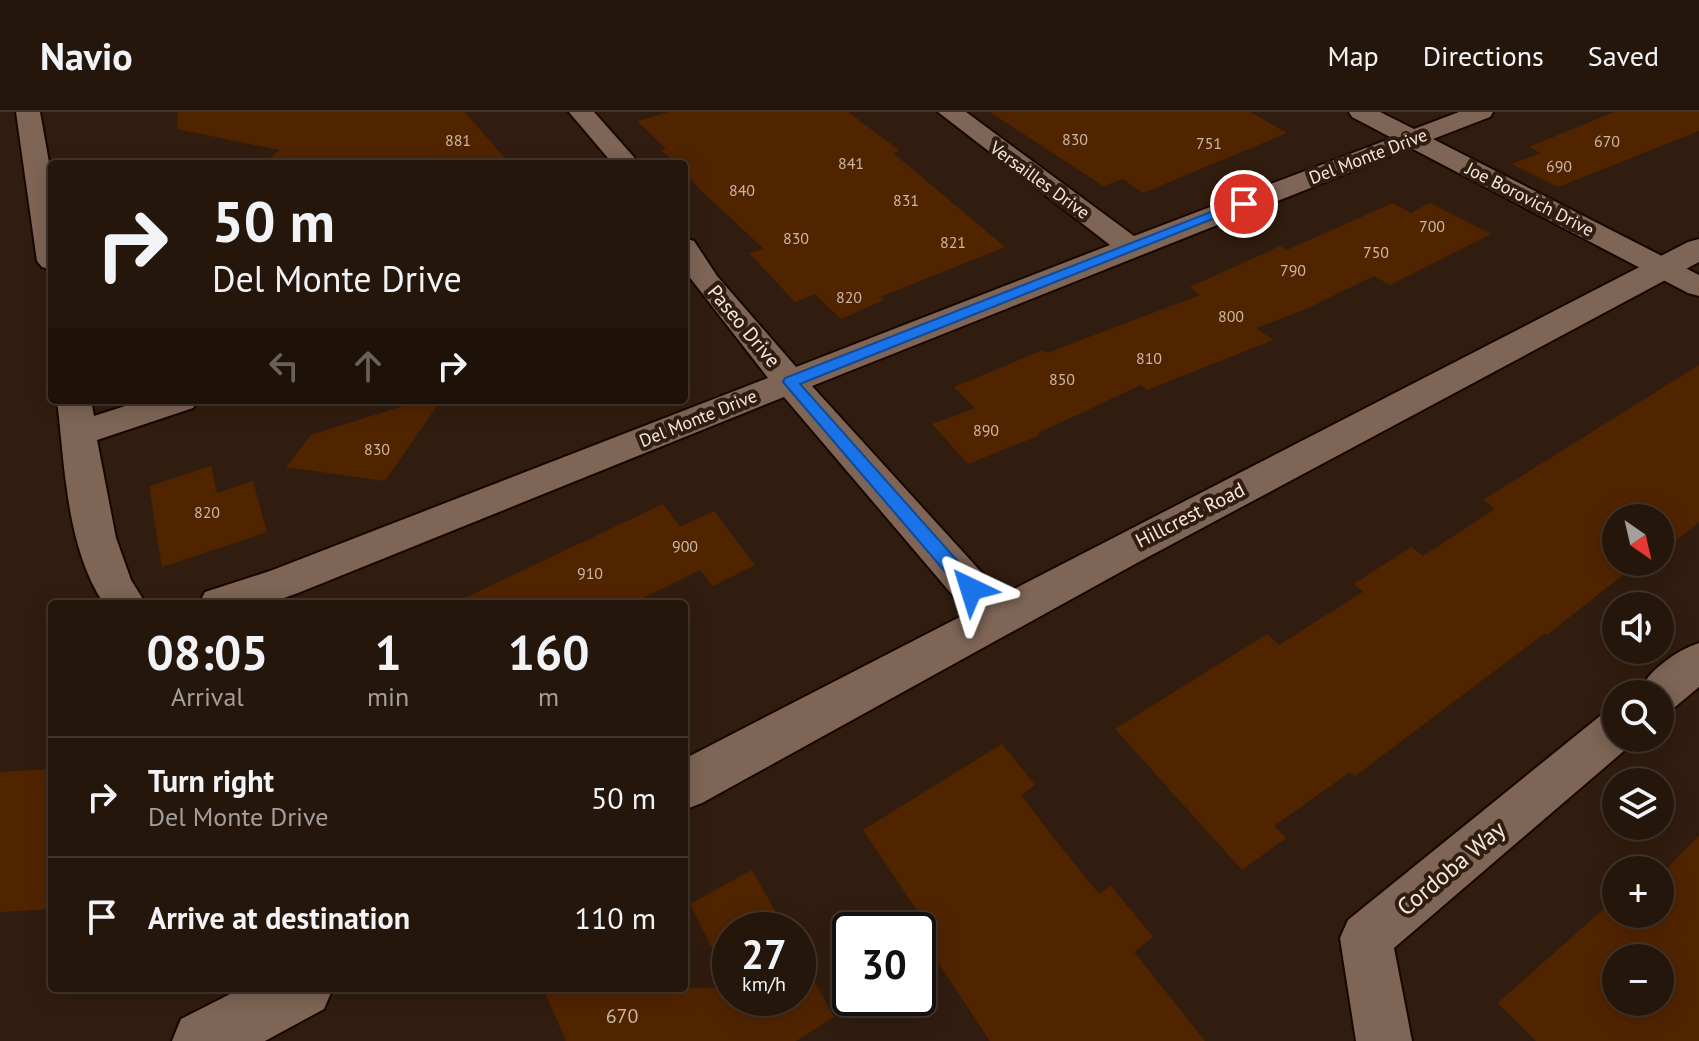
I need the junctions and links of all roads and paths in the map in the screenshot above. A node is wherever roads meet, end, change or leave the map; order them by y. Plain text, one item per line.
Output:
1 (28, 112) edge
2 (581, 112) edge
3 (950, 112) edge
4 (1361, 112) edge
5 (1481, 112) edge
6 (1412, 139) junction
7 (623, 160) edge
8 (48, 205) edge
9 (1131, 247) junction
10 (688, 253) edge
11 (1688, 268) edge
12 (790, 382) junction
13 (155, 404) edge
14 (77, 416) edge
15 (123, 600) edge
16 (230, 600) edge
17 (998, 619) junction
18 (1699, 661) edge
19 (1674, 682) edge
20 (1602, 742) edge
21 (688, 784) edge
22 (295, 992) edge
23 (203, 1041) edge
24 (1384, 1041) edge

1 - 8 street
2 - 7 street
3 - 9 street, Versailles Drive
4 - 6 street, Joe Borovich Drive
5 - 6 street, Del Monte Drive
6 - 9 street, Del Monte Drive
6 - 11 street, Joe Borovich Drive
9 - 12 street, Del Monte Drive
10 - 12 street, Paseo Drive
11 - 17 street, Hillcrest Road
12 - 16 street, Del Monte Drive
12 - 17 street, Paseo Drive
13 - 14 street
14 - 15 street
17 - 21 street, Hillcrest Road
18 - 19 street
20 - 24 street, Cordoba Way
22 - 23 street

